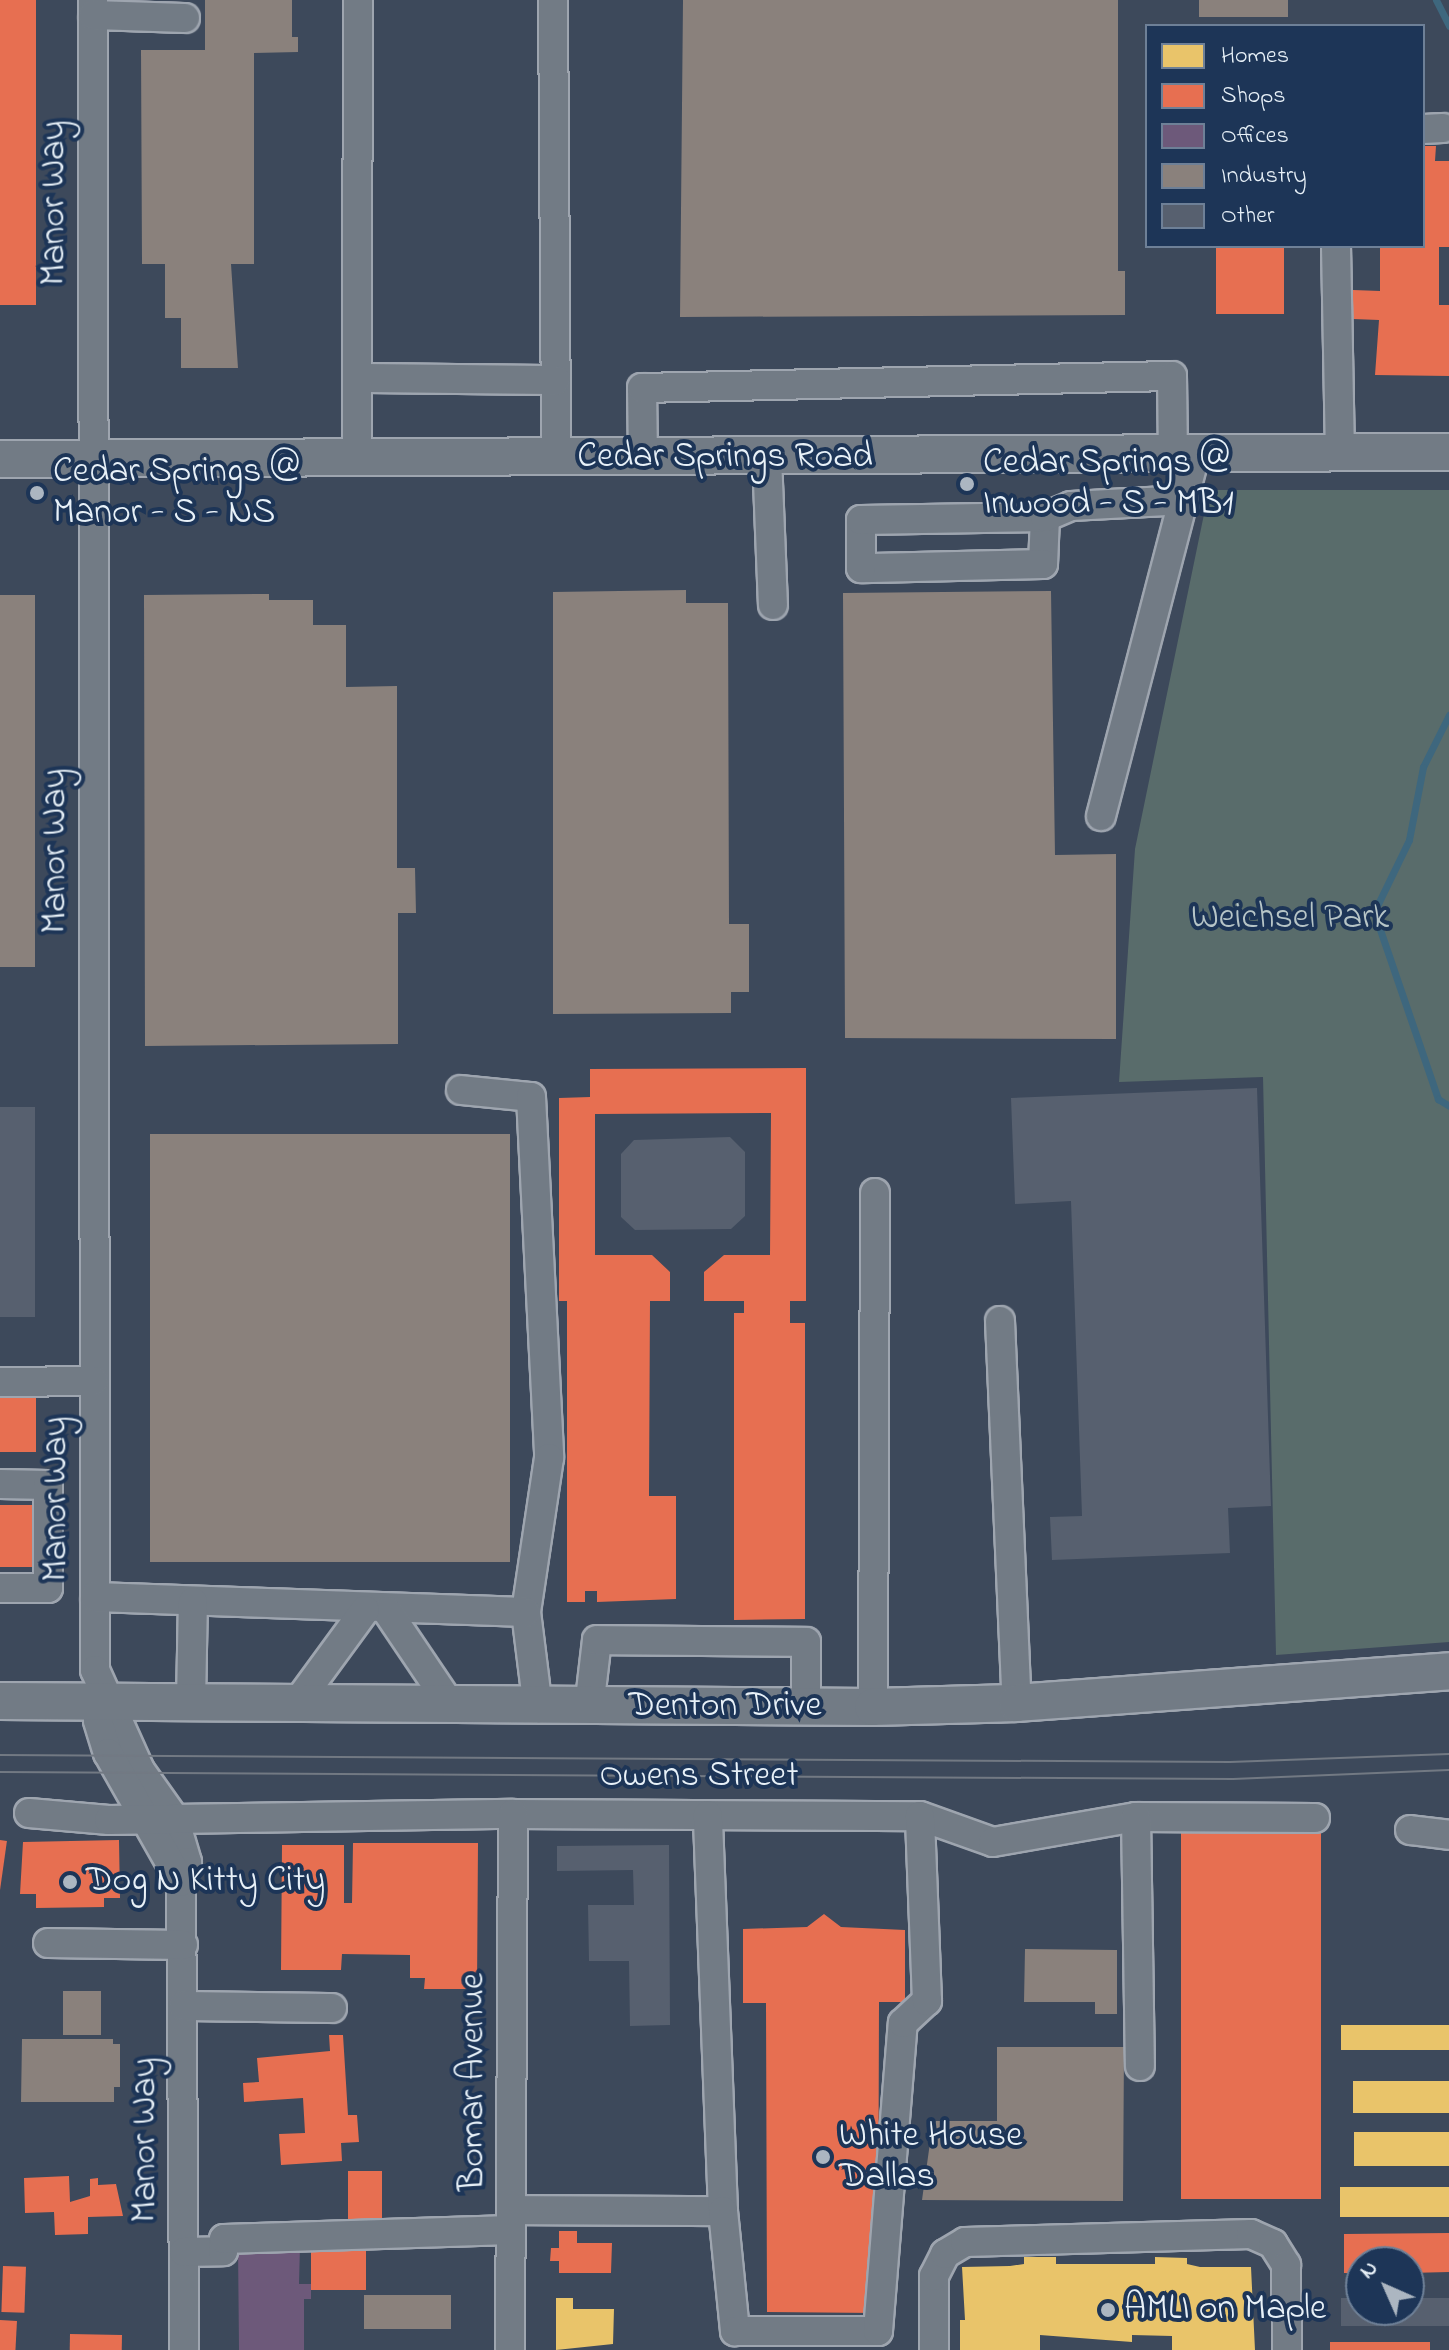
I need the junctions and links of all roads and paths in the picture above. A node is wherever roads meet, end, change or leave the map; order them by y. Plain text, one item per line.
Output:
1 (358, 0) edge
2 (553, 0) edge
3 (93, 7) edge
4 (185, 18) dead end
5 (1336, 248) edge
6 (358, 378) junction
7 (556, 380) junction
8 (1449, 452) edge
9 (1340, 453) junction
10 (1184, 455) junction
11 (767, 457) junction
12 (94, 458) junction
13 (357, 458) junction
14 (556, 458) junction
15 (643, 458) junction
16 (0, 459) edge
17 (1186, 500) junction
18 (1045, 517) junction
19 (773, 605) dead end
20 (1101, 816) dead end
21 (461, 1090) dead end
22 (875, 1193) dead end
23 (1000, 1321) dead end
24 (94, 1381) junction
25 (0, 1382) edge
26 (0, 1484) edge
27 (95, 1511) junction
28 (48, 1512) junction
29 (0, 1588) edge
30 (48, 1588) junction
31 (94, 1593) junction
32 (193, 1602) junction
33 (376, 1610) junction
34 (526, 1612) junction
35 (1449, 1671) edge
36 (106, 1700) junction
37 (0, 1701) edge
38 (191, 1702) junction
39 (297, 1703) junction
40 (1017, 1703) junction
41 (451, 1706) junction
42 (806, 1707) junction
43 (873, 1707) junction
44 (538, 1708) junction
45 (589, 1708) junction
46 (119, 1776) junction
47 (29, 1813) dead end
48 (513, 1814) junction
49 (77, 1815) junction
50 (708, 1815) junction
51 (920, 1816) junction
52 (1136, 1817) junction
53 (161, 1818) junction
54 (1315, 1818) dead end
55 (1410, 1830) dead end
56 (1449, 1835) edge
57 (48, 1943) dead end
58 (183, 1945) junction
59 (183, 2006) junction
60 (332, 2008) dead end
61 (1140, 2066) dead end
62 (723, 2211) junction
63 (511, 2220) junction
64 (184, 2252) junction
65 (184, 2350) edge
66 (510, 2350) edge
67 (934, 2350) edge
68 (1287, 2350) edge

1 - 6 street
2 - 7 street
3 - 4 street
3 - 12 street, Manor Way
5 - 9 street
6 - 7 street
6 - 13 street
7 - 14 street
8 - 9 main road, Cedar Springs Road
9 - 10 main road, Cedar Springs Road
10 - 11 main road, Cedar Springs Road
10 - 15 street
10 - 17 street
11 - 15 main road, Cedar Springs Road
11 - 19 street
12 - 13 main road, Cedar Springs Road
12 - 16 main road, Cedar Springs Road
12 - 24 street, Manor Way
13 - 14 main road, Cedar Springs Road
14 - 15 main road, Cedar Springs Road
17 - 18 street
17 - 20 street
18 - 18 street
21 - 34 street
22 - 43 street
23 - 40 street
24 - 25 street
24 - 27 street, Manor Way
26 - 28 street
27 - 28 street
27 - 31 street, Manor Way
28 - 30 street
29 - 30 street
30 - 31 street
31 - 32 street
31 - 36 street, Manor Way
32 - 33 street
32 - 38 street
33 - 34 street
33 - 39 street
33 - 41 street
34 - 44 street
35 - 40 main road, Denton Drive
36 - 37 main road, Denton Drive
36 - 38 main road, Denton Drive
36 - 46 street, Manor Way
36 - 53 street, Manor Way
38 - 39 main road, Denton Drive
39 - 41 main road, Denton Drive
40 - 43 main road, Denton Drive
41 - 44 main road, Denton Drive
42 - 43 main road, Denton Drive
42 - 45 main road, Denton Drive
42 - 45 street
44 - 45 main road, Denton Drive
46 - 49 street
46 - 53 street, Manor Way
47 - 49 street, Owens Street
48 - 50 street, Owens Street
48 - 53 street, Owens Street
48 - 63 street, Bomar Avenue
49 - 53 street, Owens Street
50 - 51 street, Owens Street
50 - 62 street
51 - 52 street, Owens Street
51 - 62 street
52 - 54 street, Owens Street
52 - 61 street
53 - 58 street, Manor Way
55 - 56 street
57 - 58 street
58 - 59 street, Manor Way
59 - 60 street
59 - 64 street, Manor Way
62 - 63 street
63 - 64 street
63 - 66 street, Bomar Avenue
64 - 65 street, Manor Way
67 - 68 street

